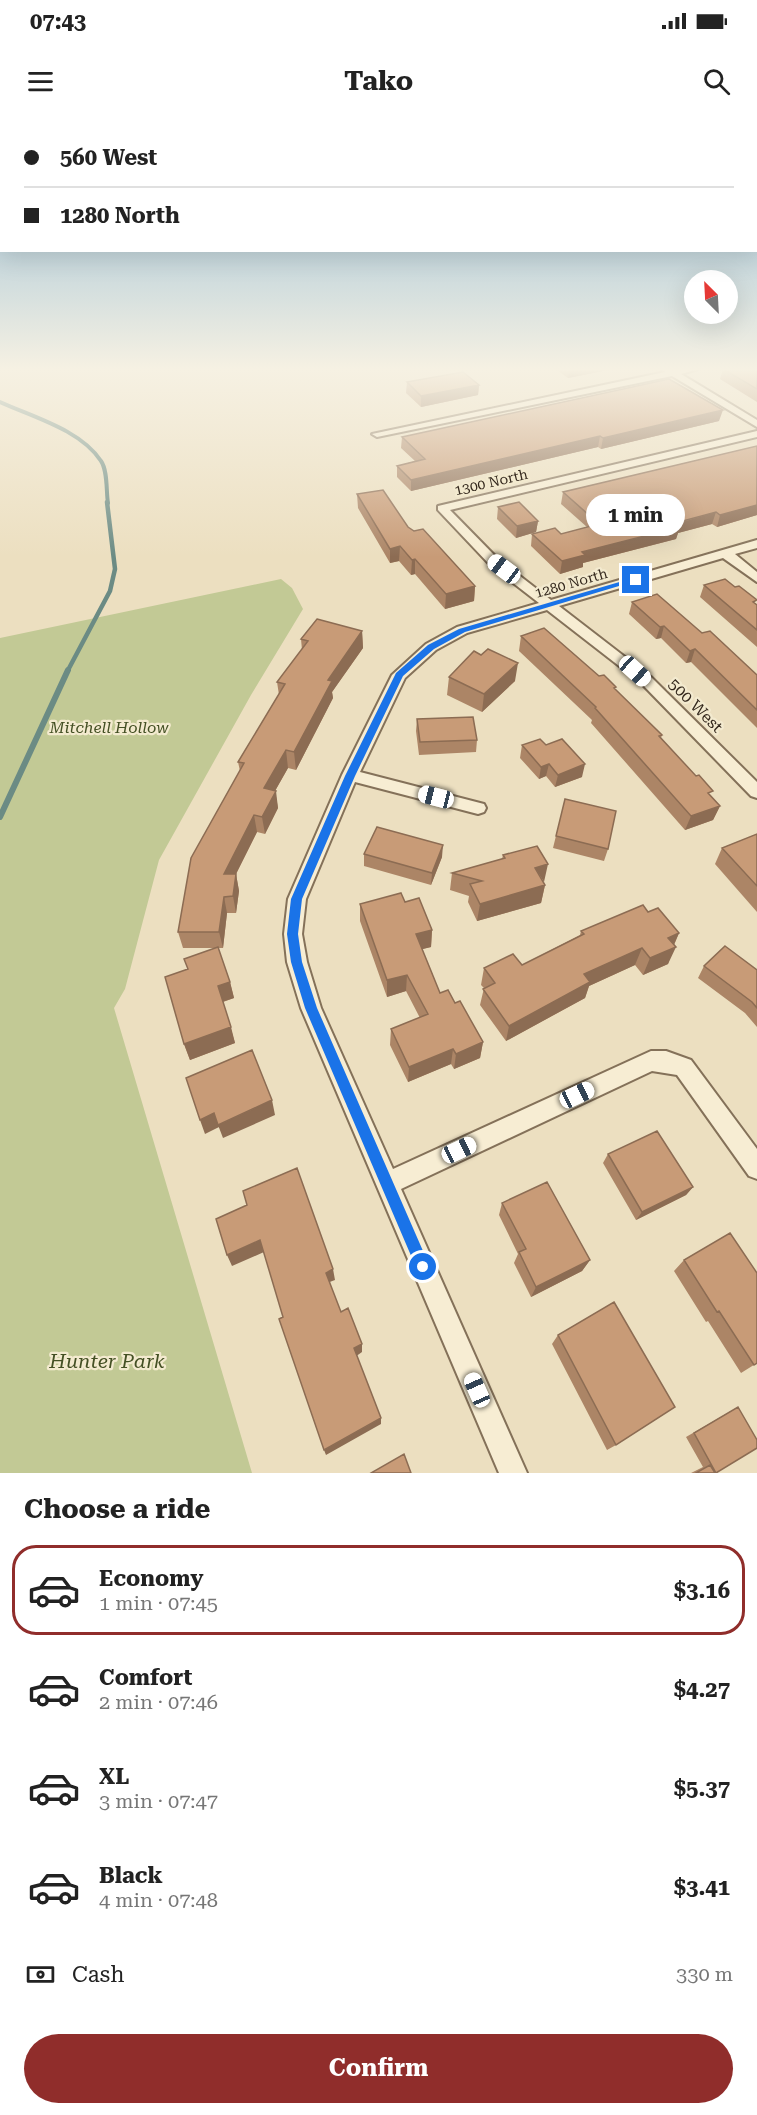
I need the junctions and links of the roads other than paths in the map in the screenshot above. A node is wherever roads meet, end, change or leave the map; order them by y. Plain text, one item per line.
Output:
1 (390, 431) edge
2 (377, 434) dead end
3 (757, 434) edge
4 (442, 508) joint
5 (757, 544) edge
6 (725, 554) junction
7 (757, 578) edge
8 (551, 604) junction
9 (350, 776) junction
10 (757, 792) edge
11 (478, 808) dead end
12 (757, 1168) edge
13 (387, 1184) junction
14 (513, 1473) edge

1 - 2 street
3 - 4 street, 1300 North
4 - 8 street, 500 West
5 - 6 street, 1280 North
6 - 7 street
6 - 8 street, 1280 North
8 - 9 street, 1280 North
8 - 10 street, 500 West
9 - 11 street
9 - 13 street, 1280 North
12 - 13 street
13 - 14 street, 1280 North

